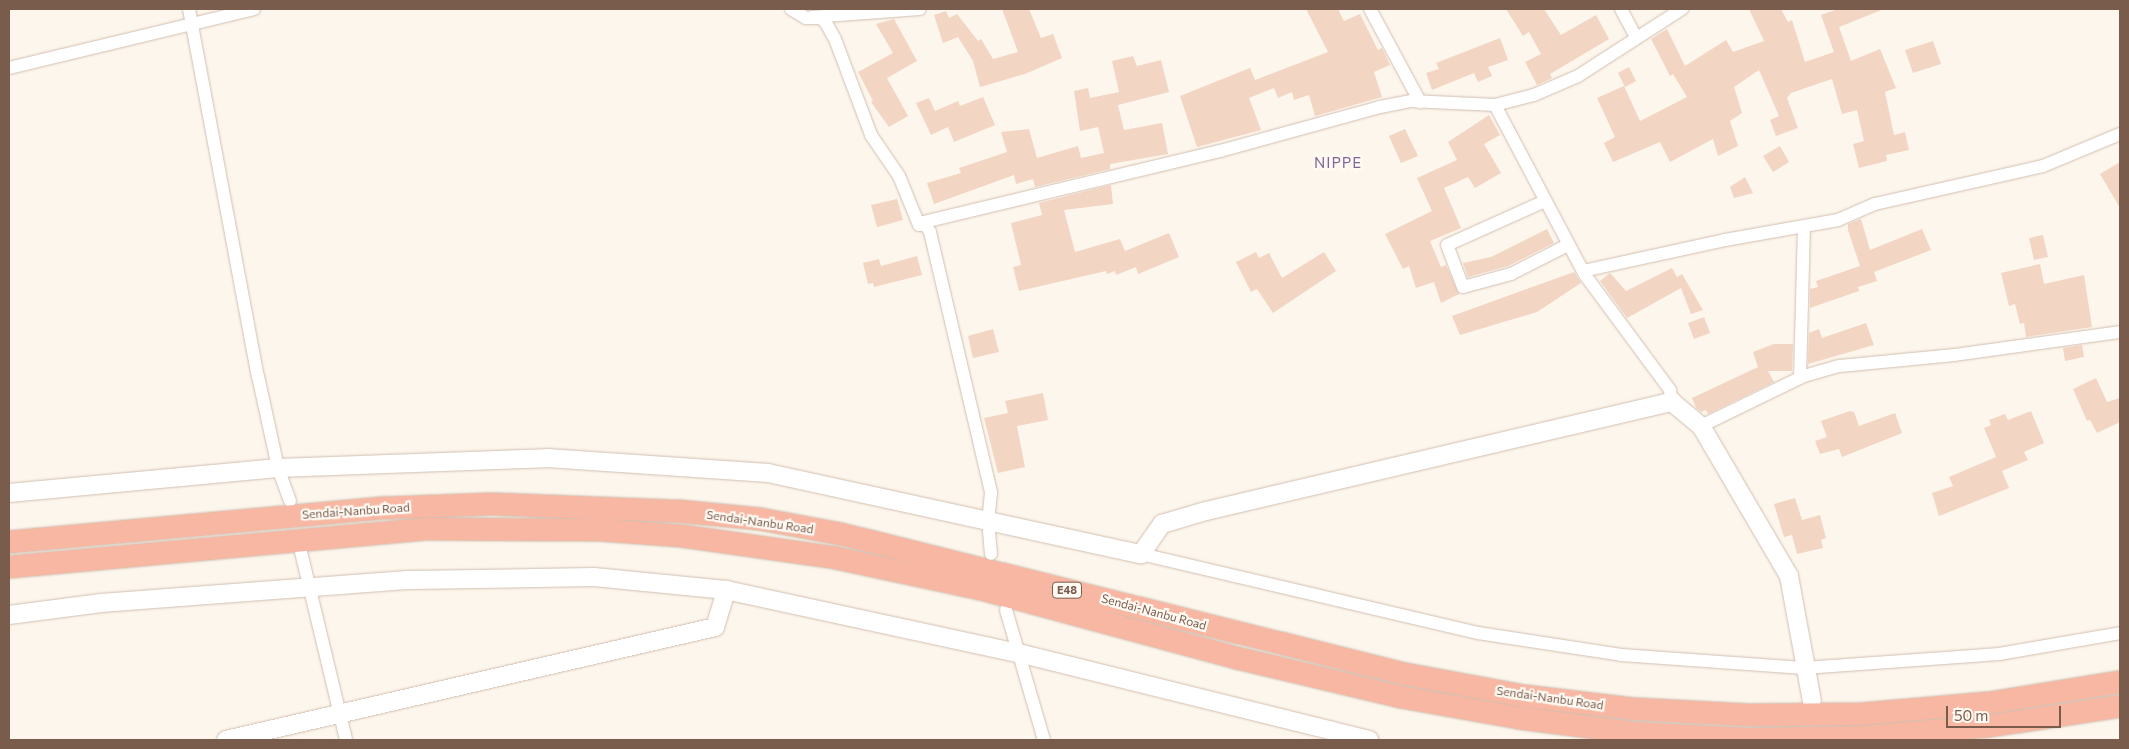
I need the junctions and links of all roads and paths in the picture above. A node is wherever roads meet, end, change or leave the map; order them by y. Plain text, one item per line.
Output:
1 (189, 9) edge
2 (254, 9) edge
3 (791, 9) edge
4 (920, 9) edge
5 (1370, 9) edge
6 (1621, 9) edge
7 (1682, 9) edge
8 (806, 18) junction
9 (193, 24) junction
10 (1636, 37) junction
11 (9, 68) edge
12 (1420, 102) junction
13 (1495, 105) junction
14 (2120, 134) edge
15 (1545, 201) junction
16 (924, 222) junction
17 (1804, 227) junction
18 (1568, 245) junction
19 (1583, 271) junction
20 (2120, 332) edge
21 (1800, 378) junction
22 (1672, 402) junction
23 (1701, 426) junction
24 (278, 468) junction
25 (9, 493) edge
26 (290, 501) dead end
27 (988, 520) junction
28 (9, 542) edge
29 (301, 552) dead end
30 (991, 554) dead end
31 (1141, 554) junction
32 (9, 567) edge
33 (311, 586) junction
34 (726, 590) junction
35 (1006, 610) dead end
36 (9, 615) edge
37 (2120, 633) edge
38 (1018, 652) junction
39 (1804, 668) junction
40 (2120, 682) edge
41 (1812, 702) dead end
42 (2120, 706) edge
43 (339, 713) junction
44 (226, 740) edge
45 (346, 740) edge
46 (1044, 740) edge
47 (1369, 740) edge

1 - 9 street
2 - 9 street
3 - 8 street
4 - 8 street
5 - 12 street
6 - 10 street
7 - 10 street
8 - 16 street
9 - 11 street
9 - 24 street
10 - 13 street
12 - 13 street
12 - 16 street
13 - 15 street
14 - 17 street
15 - 18 street
15 - 18 street
16 - 27 street
17 - 19 street
17 - 21 street
18 - 19 street
19 - 22 street
20 - 21 street
21 - 23 street
22 - 23 street
22 - 31 street
23 - 39 street
24 - 25 street
24 - 26 street
24 - 27 street
27 - 30 street
27 - 31 street
28 - 40 highway, Sendai-Nanbu Road / E48
29 - 33 street
31 - 39 street
32 - 42 highway, Sendai-Nanbu Road / E48
33 - 34 street
33 - 36 street
33 - 43 street
34 - 38 street
34 - 43 street
35 - 38 street
37 - 39 street
38 - 46 street
38 - 47 street
39 - 41 street
43 - 44 street
43 - 45 street

